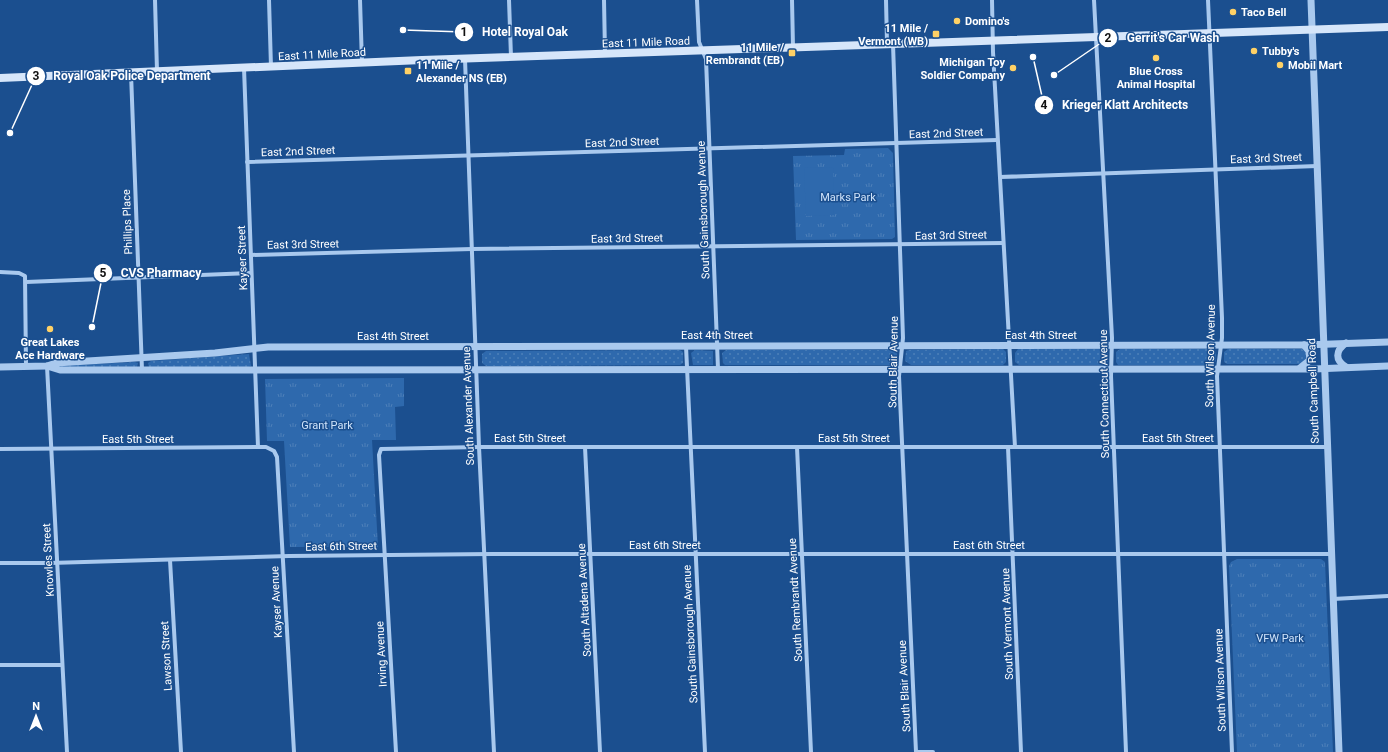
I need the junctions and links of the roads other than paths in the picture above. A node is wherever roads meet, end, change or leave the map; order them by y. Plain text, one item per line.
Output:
1 (155, 0) edge
2 (269, 0) edge
3 (360, 0) edge
4 (509, 0) edge
5 (604, 0) edge
6 (697, 0) edge
7 (792, 0) edge
8 (886, 0) edge
9 (992, 0) edge
10 (1094, 0) edge
11 (1208, 0) edge
12 (1312, 0) edge
13 (1388, 26) edge
14 (1313, 29) junction
15 (1208, 32) junction
16 (1095, 36) junction
17 (992, 40) junction
18 (890, 43) junction
19 (793, 47) junction
20 (703, 51) junction
21 (605, 54) junction
22 (511, 57) junction
23 (465, 59) junction
24 (362, 63) junction
25 (271, 67) junction
26 (244, 68) junction
27 (157, 72) junction
28 (131, 73) junction
29 (0, 78) edge
30 (998, 140) junction
31 (896, 143) junction
32 (710, 148) junction
33 (468, 155) junction
34 (247, 162) junction
35 (1317, 166) junction
36 (1215, 169) junction
37 (1103, 173) junction
38 (1000, 177) junction
39 (1003, 243) junction
40 (900, 244) junction
41 (714, 246) junction
42 (472, 249) junction
43 (250, 255) junction
44 (0, 272) edge
45 (251, 272) junction
46 (138, 278) junction
47 (26, 282) junction
48 (1388, 342) edge
49 (1346, 343) junction
50 (1323, 344) junction
51 (1220, 345) junction
52 (1304, 345) junction
53 (686, 346) junction
54 (717, 346) junction
55 (902, 346) junction
56 (1009, 346) junction
57 (1112, 346) junction
58 (475, 347) junction
59 (254, 348) junction
60 (142, 358) junction
61 (26, 366) junction
62 (47, 366) junction
63 (1388, 366) edge
64 (0, 367) edge
65 (1346, 367) junction
66 (900, 368) junction
67 (1011, 368) junction
68 (1111, 368) junction
69 (1219, 368) junction
70 (1324, 368) junction
71 (476, 369) junction
72 (687, 369) junction
73 (718, 369) junction
74 (1300, 369) junction
75 (142, 370) junction
76 (255, 370) junction
77 (258, 447) junction
78 (479, 447) junction
79 (585, 447) junction
80 (690, 447) junction
81 (797, 447) junction
82 (902, 447) junction
83 (1008, 447) junction
84 (1015, 447) junction
85 (1114, 447) junction
86 (1219, 447) junction
87 (1326, 447) junction
88 (50, 448) junction
89 (0, 449) edge
90 (382, 449) joint
91 (274, 451) joint
92 (484, 554) junction
93 (590, 554) junction
94 (696, 554) junction
95 (907, 554) junction
96 (1012, 554) junction
97 (1118, 554) junction
98 (1331, 554) junction
99 (385, 555) junction
100 (802, 555) junction
101 (1224, 555) junction
102 (282, 556) junction
103 (170, 560) junction
104 (0, 563) edge
105 (57, 563) junction
106 (1388, 596) edge
107 (1333, 598) junction
108 (0, 665) edge
109 (62, 665) junction
110 (67, 752) edge
111 (180, 752) edge
112 (294, 752) edge
113 (396, 752) edge
114 (494, 752) edge
115 (600, 752) edge
116 (705, 752) edge
117 (811, 752) edge
118 (916, 752) edge
119 (932, 752) edge
120 (1021, 752) edge
121 (1126, 752) edge
122 (1232, 752) edge
123 (1338, 752) edge

1 - 27 street
2 - 25 street
3 - 24 street
4 - 22 street
5 - 21 street
6 - 20 street, South Gainsborough Avenue
7 - 19 street
8 - 18 street, South Blair Avenue
9 - 17 street
10 - 16 street, South Connecticut Avenue
11 - 15 street, South Wilson Avenue
12 - 14 street, South Campbell Road
13 - 14 main road, East 11 Mile Road
14 - 15 main road, East 11 Mile Road
14 - 35 street, South Campbell Road
15 - 16 main road, East 11 Mile Road
15 - 36 street, South Wilson Avenue
16 - 17 main road, East 11 Mile Road
16 - 37 street, South Connecticut Avenue
17 - 18 main road, East 11 Mile Road
17 - 30 street
18 - 19 main road, East 11 Mile Road
18 - 31 street, South Blair Avenue
19 - 20 main road, East 11 Mile Road
20 - 21 main road, East 11 Mile Road
20 - 32 street, South Gainsborough Avenue
21 - 22 main road, East 11 Mile Road
22 - 23 main road, East 11 Mile Road
23 - 24 main road, East 11 Mile Road
23 - 33 street, South Alexander Avenue
24 - 25 main road, East 11 Mile Road
25 - 26 main road, East 11 Mile Road
26 - 27 main road, East 11 Mile Road
26 - 34 street, Kayser Street
27 - 28 main road, East 11 Mile Road
28 - 29 main road, East 11 Mile Road
28 - 46 street, Phillips Place
30 - 31 street, East 2nd Street
30 - 38 street
31 - 32 street, East 2nd Street
31 - 40 street, South Blair Avenue
32 - 33 street, East 2nd Street
32 - 41 street, South Gainsborough Avenue
33 - 34 street, East 2nd Street
33 - 42 street, South Alexander Avenue
34 - 43 street, Kayser Street
35 - 36 street, East 3rd Street
35 - 50 street, South Campbell Road
36 - 37 street, East 3rd Street
36 - 51 street, South Wilson Avenue
37 - 38 street, East 3rd Street
37 - 57 street, South Connecticut Avenue
38 - 39 street
39 - 40 street, East 3rd Street
39 - 56 street
40 - 41 street, East 3rd Street
40 - 55 street, South Blair Avenue
41 - 42 street, East 3rd Street
41 - 54 street, South Gainsborough Avenue
42 - 43 street, East 3rd Street
42 - 58 street, South Alexander Avenue
43 - 45 street, Kayser Street
44 - 47 street
45 - 46 street
45 - 59 street, Kayser Street
46 - 47 street
46 - 60 street, Phillips Place
47 - 61 street
48 - 49 street, East 4th Street
49 - 50 street, East 4th Street
49 - 65 street
50 - 52 street, East 4th Street
50 - 70 street, South Campbell Road
51 - 52 street, East 4th Street
51 - 57 street, East 4th Street
51 - 69 street, South Wilson Avenue
52 - 74 street
53 - 54 street, East 4th Street
53 - 58 street, East 4th Street
53 - 72 street, South Gainsborough Avenue
54 - 55 street, East 4th Street
54 - 73 street, South Gainsborough Avenue
55 - 56 street, East 4th Street
55 - 66 street, South Blair Avenue
56 - 57 street, East 4th Street
56 - 67 street
57 - 68 street, South Connecticut Avenue
58 - 59 street, East 4th Street
58 - 71 street, South Alexander Avenue
59 - 60 street, East 4th Street
59 - 76 street, Kayser Street
60 - 62 street, East 4th Street
60 - 75 street, Phillips Place
61 - 62 street, East 4th Street
61 - 64 street, East 4th Street
62 - 75 street, East 4th Street
62 - 88 street, Knowles Street
63 - 65 street, East 4th Street
65 - 70 street, East 4th Street
66 - 67 street, East 4th Street
66 - 73 street, East 4th Street
66 - 82 street, South Blair Avenue
67 - 68 street, East 4th Street
67 - 84 street
68 - 69 street, East 4th Street
68 - 85 street, South Connecticut Avenue
69 - 74 street, East 4th Street
69 - 86 street, South Wilson Avenue
70 - 74 street, East 4th Street
70 - 87 street, South Campbell Road
71 - 72 street, East 4th Street
71 - 76 street, East 4th Street
71 - 78 street, South Alexander Avenue
72 - 73 street, East 4th Street
72 - 80 street, South Gainsborough Avenue
75 - 76 street, East 4th Street
76 - 77 street, Kayser Street
77 - 88 street, East 5th Street
77 - 91 street, East 5th Street
78 - 79 street, East 5th Street
78 - 90 street, East 5th Street
78 - 92 street, South Alexander Avenue
79 - 80 street, East 5th Street
79 - 93 street, South Altadena Avenue
80 - 81 street, East 5th Street
80 - 94 street, South Gainsborough Avenue
81 - 82 street, East 5th Street
81 - 100 street, South Rembrandt Avenue
82 - 83 street, East 5th Street
82 - 95 street, South Blair Avenue
83 - 84 street, East 5th Street
83 - 96 street, South Vermont Avenue
84 - 85 street, East 5th Street
85 - 86 street, East 5th Street
85 - 97 street, South Connecticut Avenue
86 - 87 street, East 5th Street
86 - 101 street, South Wilson Avenue
87 - 98 street, South Campbell Road
88 - 89 street, East 5th Street
88 - 105 street, Knowles Street
90 - 99 street, Irving Avenue
91 - 102 street, Kayser Avenue
92 - 93 street, East 6th Street
92 - 99 street, East 6th Street
92 - 114 street, South Alexander Avenue
93 - 94 street, East 6th Street
93 - 115 street, South Altadena Avenue
94 - 100 street, East 6th Street
94 - 116 street, South Gainsborough Avenue
95 - 96 street, East 6th Street
95 - 100 street, East 6th Street
95 - 118 street, South Blair Avenue
96 - 97 street, East 6th Street
96 - 120 street, South Vermont Avenue
97 - 101 street, East 6th Street
97 - 121 street, South Connecticut Avenue
98 - 101 street, East 6th Street
98 - 107 street, South Campbell Road
99 - 102 street, East 6th Street
99 - 113 street, Irving Avenue
100 - 117 street, South Rembrandt Avenue
101 - 122 street, South Wilson Avenue
102 - 103 street, East 6th Street
102 - 112 street, Kayser Avenue
103 - 105 street, East 6th Street
103 - 111 street, Lawson Street
104 - 105 street, East 6th Street
105 - 109 street, Knowles Street
106 - 107 street
107 - 123 street, South Campbell Road
108 - 109 street
109 - 110 street, Knowles Street
118 - 119 street

